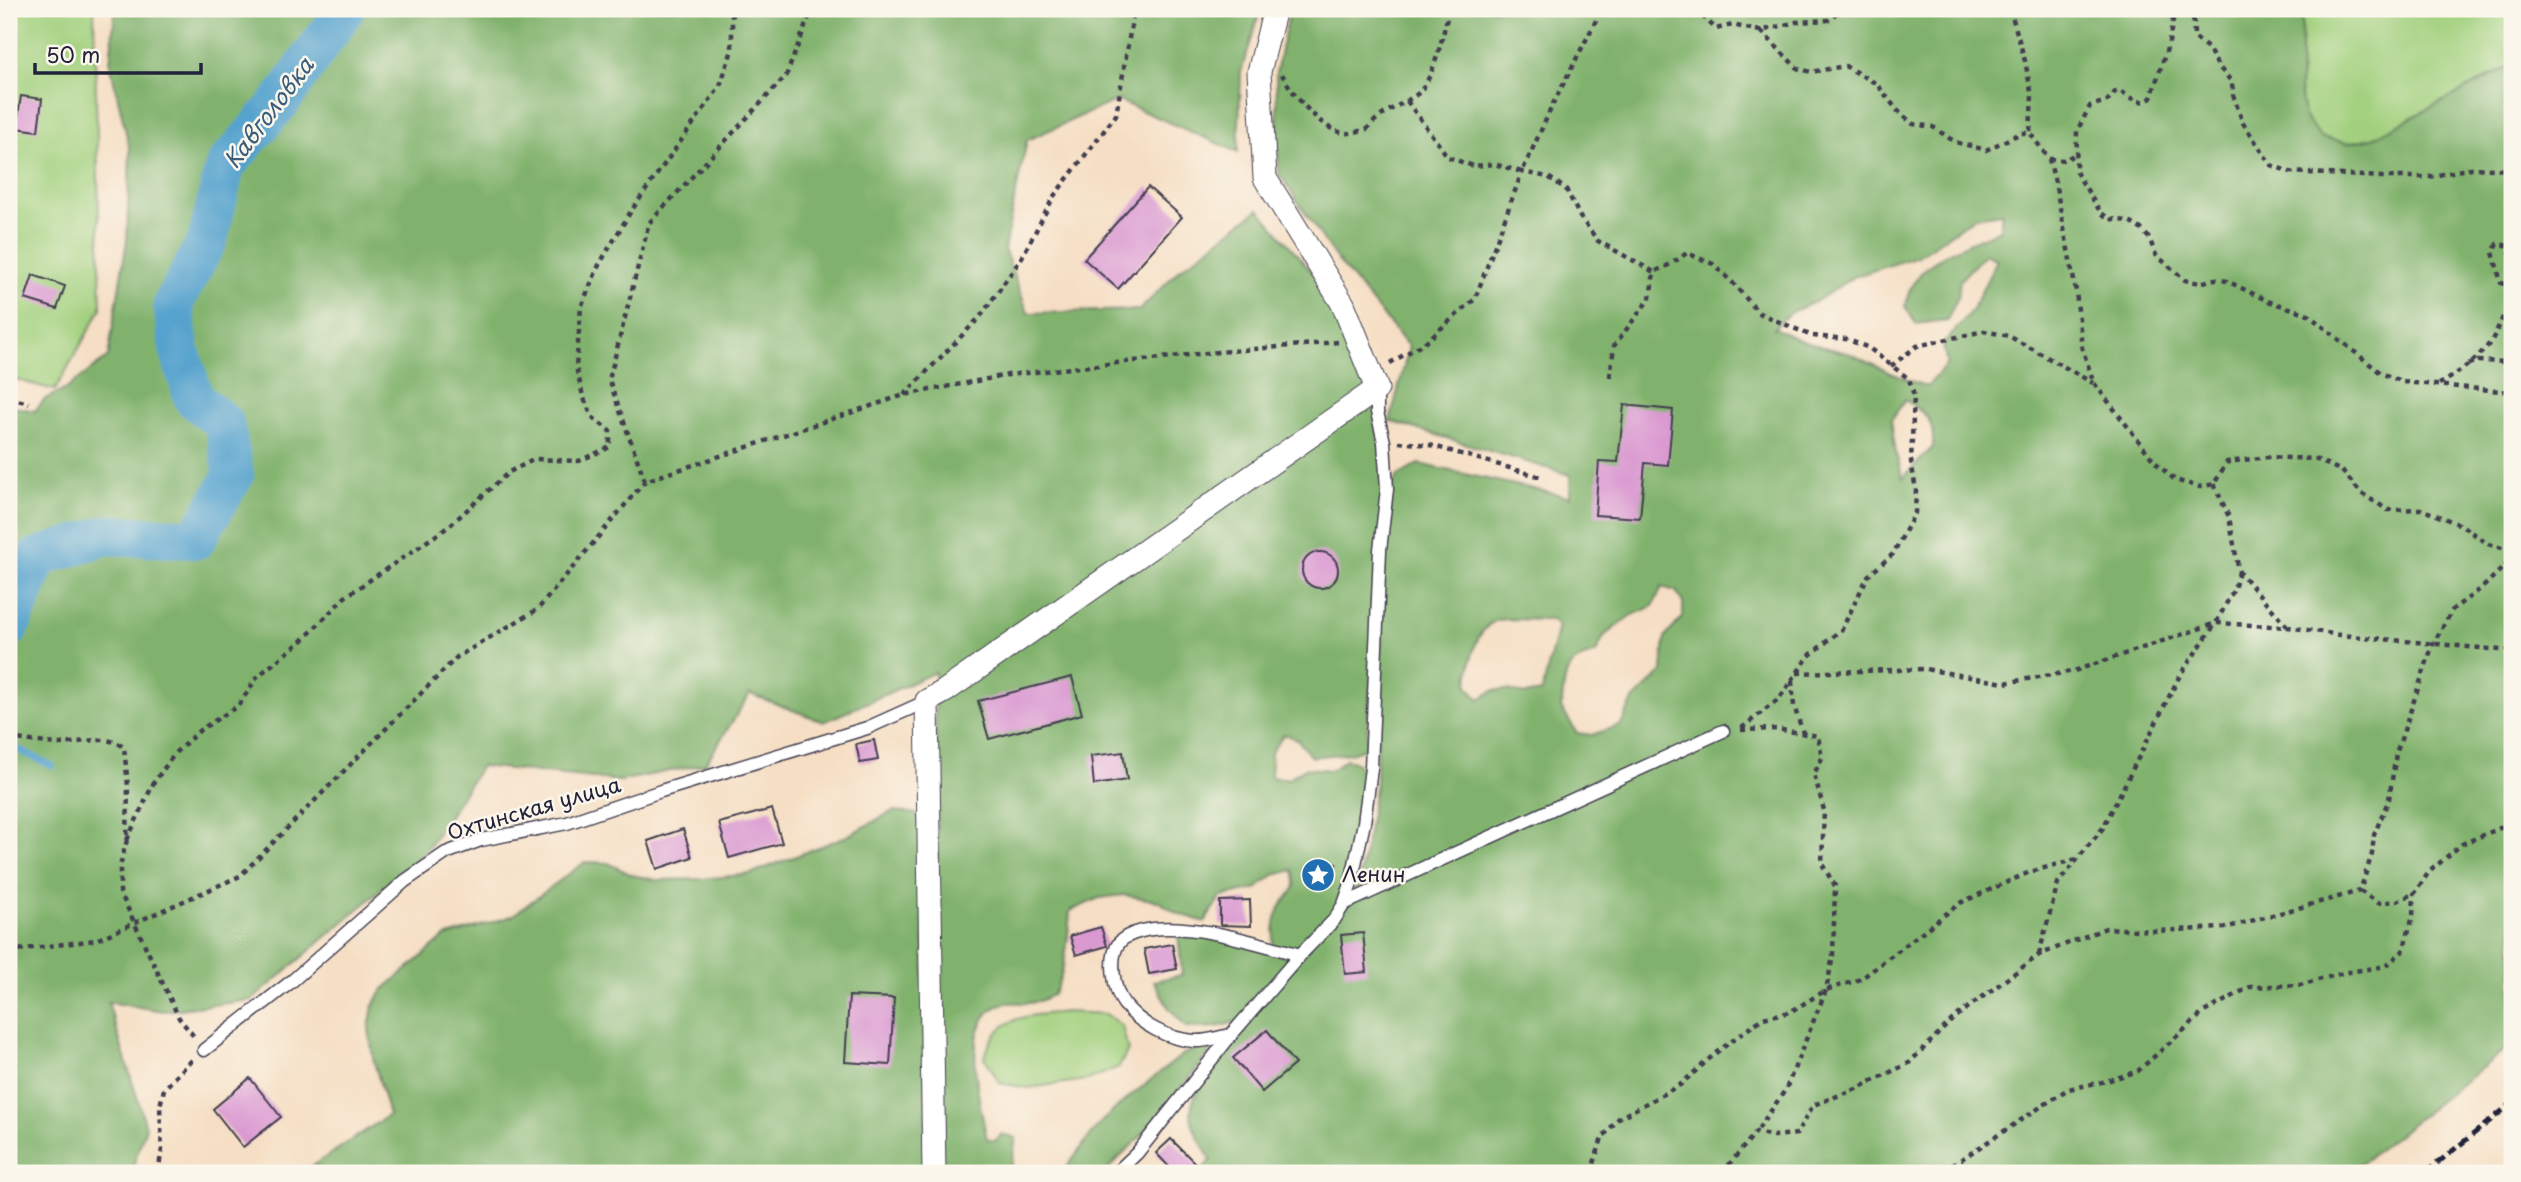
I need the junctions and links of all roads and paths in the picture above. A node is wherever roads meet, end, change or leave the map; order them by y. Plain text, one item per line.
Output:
1 (732, 9) edge
2 (812, 9) edge
3 (1134, 9) edge
4 (1275, 9) edge
5 (1449, 9) edge
6 (1602, 9) edge
7 (1695, 9) edge
8 (1841, 9) edge
9 (2010, 9) edge
10 (2175, 9) edge
11 (2193, 9) edge
12 (1761, 31) junction
13 (1267, 39) junction
14 (1407, 101) junction
15 (2030, 134) junction
16 (2075, 154) junction
17 (2049, 159) junction
18 (2512, 170) edge
19 (1522, 172) junction
20 (2512, 256) edge
21 (1654, 272) junction
22 (2512, 286) edge
23 (2512, 305) edge
24 (1358, 341) junction
25 (2512, 362) edge
26 (2465, 365) junction
27 (1891, 366) junction
28 (1610, 377) dead end
29 (1374, 380) junction
30 (2094, 383) junction
31 (2438, 384) junction
32 (2512, 392) edge
33 (904, 395) junction
34 (9, 398) edge
35 (29, 404) dead end
36 (1384, 442) junction
37 (1541, 477) dead end
38 (645, 481) junction
39 (2214, 484) junction
40 (2512, 551) edge
41 (2512, 559) edge
42 (2239, 572) junction
43 (2216, 623) junction
44 (2288, 627) junction
45 (2433, 644) junction
46 (2512, 651) edge
47 (1797, 673) junction
48 (1792, 681) junction
49 (927, 701) junction
50 (1739, 730) junction
51 (1723, 731) joint
52 (1802, 733) junction
53 (9, 738) edge
54 (2512, 823) edge
55 (127, 840) junction
56 (2077, 859) junction
57 (2360, 891) junction
58 (2414, 894) junction
59 (1344, 904) junction
60 (134, 923) junction
61 (9, 951) edge
62 (1300, 954) junction
63 (2039, 955) junction
64 (1826, 990) junction
65 (1231, 1035) junction
66 (204, 1050) junction
67 (1756, 1132) junction
68 (158, 1173) edge
69 (934, 1173) edge
70 (1116, 1173) edge
71 (1591, 1173) edge
72 (1722, 1173) edge
73 (1913, 1173) edge

1 - 55 path
2 - 38 path
3 - 33 path
4 - 13 street
5 - 14 path
6 - 19 path
7 - 12 path
8 - 12 path
9 - 15 path
10 - 16 path
11 - 18 path
12 - 15 path
13 - 14 path
13 - 24 street
14 - 19 path
15 - 17 path
16 - 17 path
16 - 31 path
17 - 30 path
19 - 21 path
19 - 29 path
20 - 22 path
21 - 27 path
21 - 28 path
23 - 26 path
24 - 29 street
24 - 33 path
25 - 26 path
26 - 31 path
27 - 30 path
27 - 47 path
29 - 36 lane
29 - 49 street
30 - 39 path
31 - 32 path
33 - 38 path
34 - 35 path
36 - 37 path
36 - 59 lane
38 - 60 path
39 - 40 path
39 - 42 path
41 - 45 path
42 - 43 path
42 - 44 path
43 - 44 path
43 - 47 path
43 - 56 path
44 - 45 path
45 - 46 path
45 - 57 path
47 - 48 path
48 - 50 path
48 - 52 path
49 - 66 lane, Охтинская улица
49 - 69 street
50 - 51 path
50 - 52 path
51 - 59 lane
52 - 64 path
53 - 55 path
54 - 58 path
55 - 60 path
56 - 63 path
56 - 64 path
57 - 58 path
57 - 63 path
58 - 73 path
59 - 62 lane
60 - 61 path
60 - 66 path
62 - 65 lane
62 - 65 lane
63 - 67 path
64 - 67 path
64 - 71 path
65 - 70 lane
66 - 68 path
67 - 72 path

